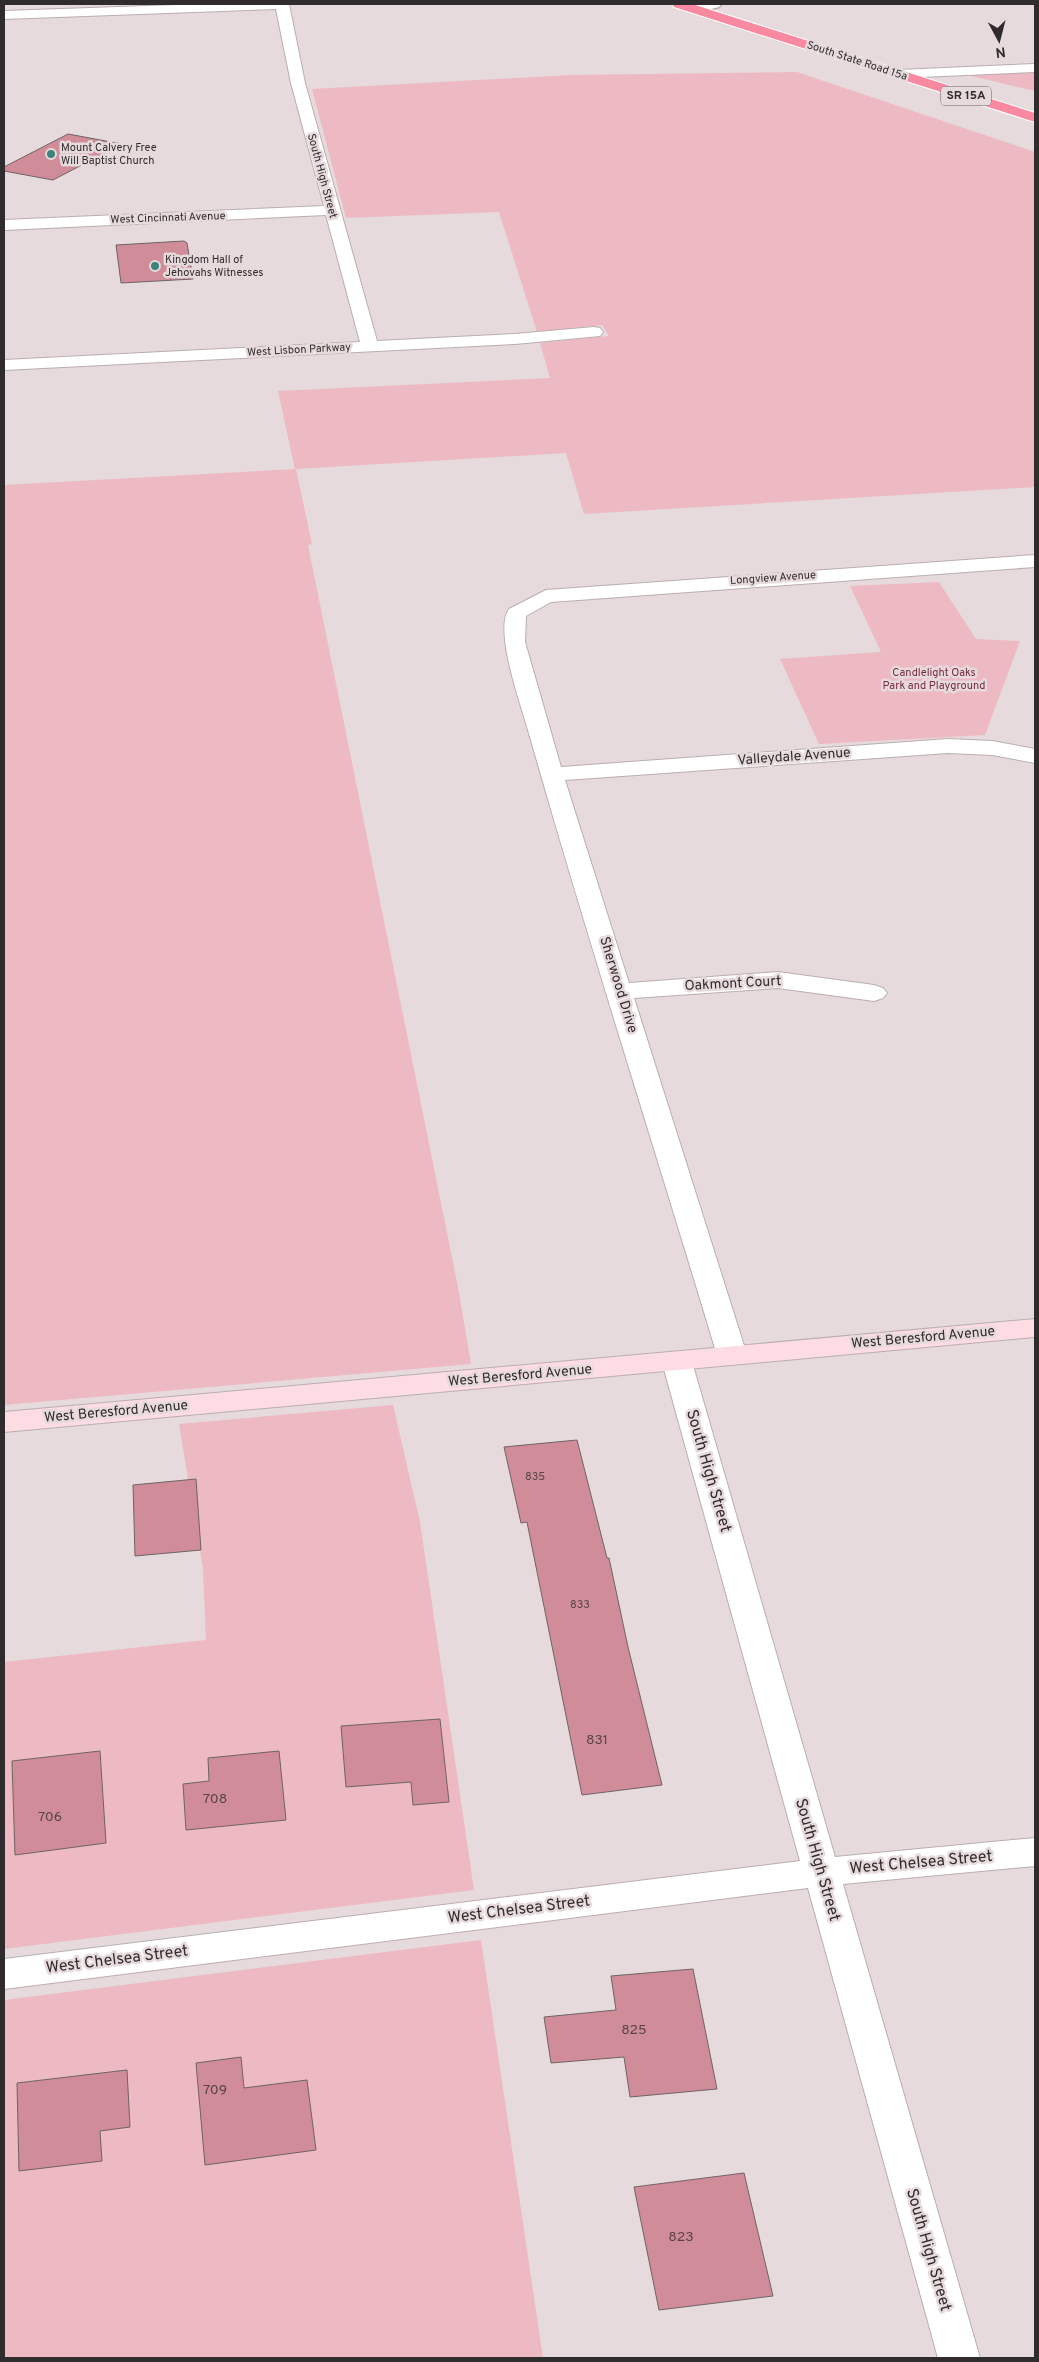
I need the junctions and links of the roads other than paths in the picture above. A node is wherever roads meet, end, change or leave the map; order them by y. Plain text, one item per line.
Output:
1 (282, 4) edge
2 (679, 4) edge
3 (715, 4) edge
4 (695, 9) junction
5 (4, 15) edge
6 (1035, 68) edge
7 (898, 74) junction
8 (1035, 118) edge
9 (331, 210) junction
10 (4, 225) edge
11 (594, 332) dead end
12 (370, 346) junction
13 (4, 365) edge
14 (1035, 561) edge
15 (516, 613) joint
16 (1035, 756) edge
17 (552, 774) junction
18 (621, 992) junction
19 (874, 993) dead end
20 (1035, 1328) edge
21 (732, 1355) junction
22 (677, 1362) junction
23 (4, 1422) edge
24 (1035, 1852) edge
25 (821, 1872) junction
26 (4, 1974) edge
27 (959, 2358) edge

1 - 5 street
1 - 9 street, South High Street
2 - 4 highway, South State Road 15a / SR 15A
3 - 4 lane
4 - 7 highway, South State Road 15a / SR 15A
6 - 7 street
7 - 8 highway, South State Road 15a / SR 15A
9 - 10 street, West Cincinnati Avenue
9 - 12 street, South High Street
11 - 12 street, West Lisbon Parkway
12 - 13 street, West Lisbon Parkway
14 - 15 street, Longview Avenue
15 - 17 street, Sherwood Drive
16 - 17 street, Valleydale Avenue
17 - 18 street, Sherwood Drive
18 - 19 street, Oakmont Court
18 - 21 street, Sherwood Drive
20 - 21 street, West Beresford Avenue
21 - 22 street, West Beresford Avenue
22 - 23 street, West Beresford Avenue
22 - 25 street, South High Street
24 - 25 street, West Chelsea Street
25 - 26 street, West Chelsea Street
25 - 27 street, South High Street

